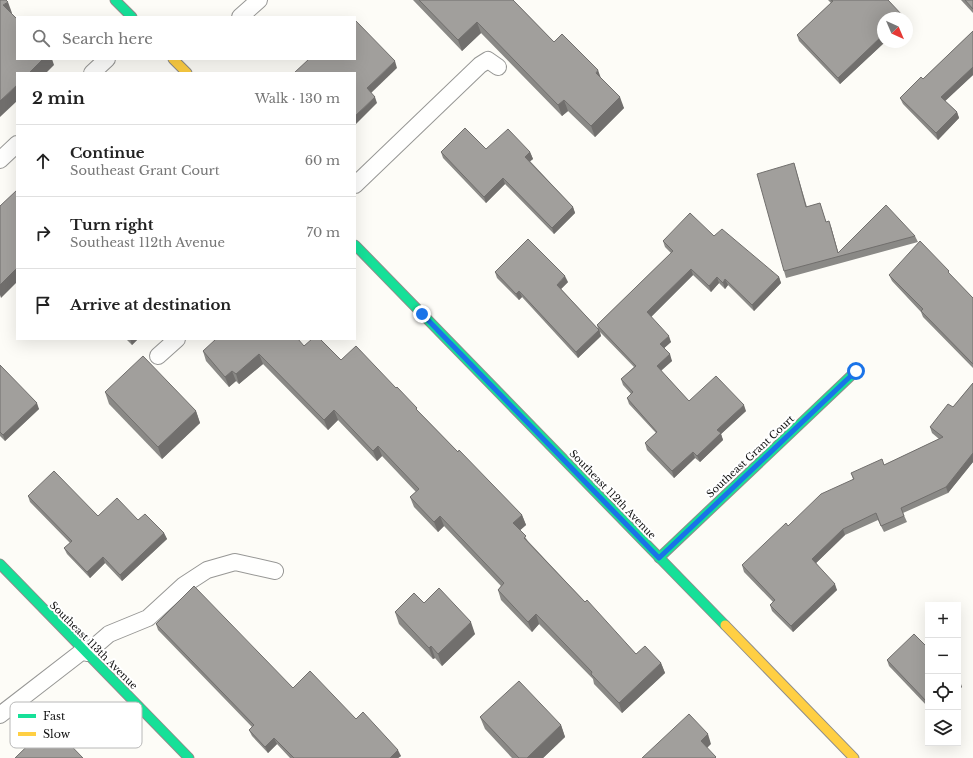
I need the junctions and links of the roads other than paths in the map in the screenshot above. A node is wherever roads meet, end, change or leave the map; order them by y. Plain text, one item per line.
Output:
1 (115, 0) edge
2 (259, 0) edge
3 (131, 16) edge
4 (241, 16) edge
5 (106, 60) edge
6 (498, 67) dead end
7 (93, 72) edge
8 (16, 145) edge
9 (0, 160) edge
10 (356, 184) edge
11 (356, 246) edge
12 (176, 340) edge
13 (158, 356) dead end
14 (856, 371) dead end
15 (659, 558) junction
16 (0, 564) edge
17 (275, 571) dead end
18 (85, 652) junction
19 (18, 702) edge
20 (134, 702) edge
21 (10, 708) edge
22 (142, 710) edge
23 (0, 715) edge
24 (189, 758) edge
25 (854, 758) edge

1 - 3 main road
2 - 4 lane
5 - 7 lane
6 - 10 lane
8 - 9 lane
11 - 15 main road, Southeast 112th Avenue
12 - 13 lane
14 - 15 main road, Southeast Grant Court
15 - 25 main road, Southeast 112th Avenue
16 - 18 main road, Southeast 113th Avenue
17 - 18 lane
18 - 19 lane
18 - 20 main road, Southeast 113th Avenue
21 - 23 lane
22 - 24 main road, Southeast 113th Avenue

